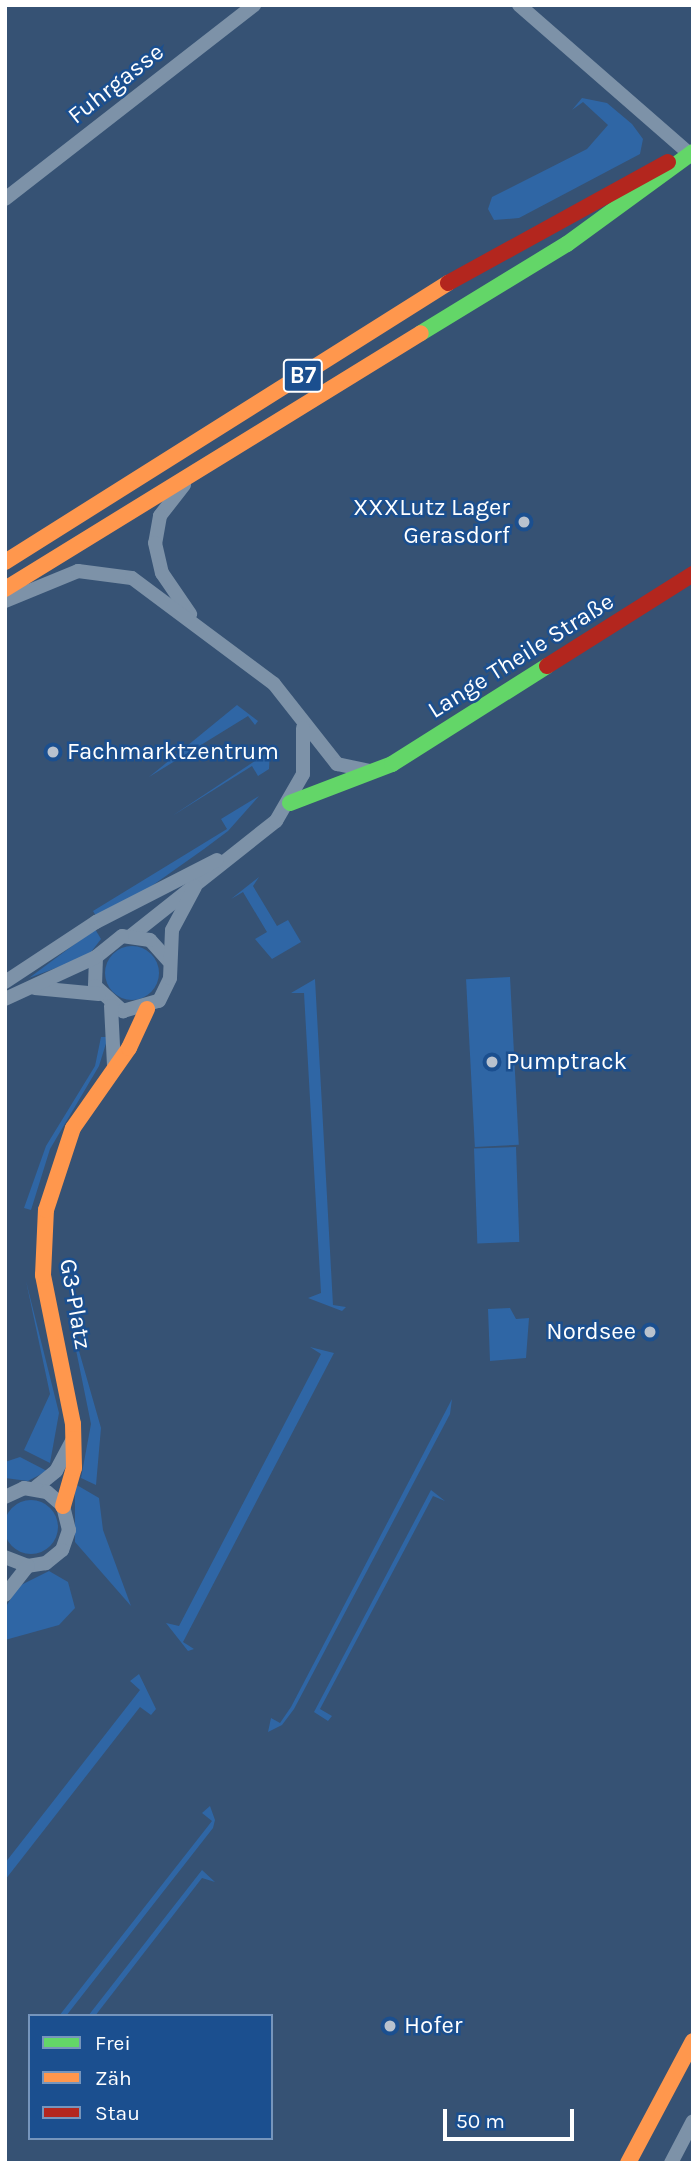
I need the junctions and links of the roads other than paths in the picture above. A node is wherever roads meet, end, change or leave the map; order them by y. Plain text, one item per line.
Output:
1 (254, 5) edge
2 (519, 5) edge
3 (692, 154) edge
4 (5, 199) edge
5 (218, 457) junction
6 (5, 562) edge
7 (693, 574) edge
8 (5, 589) edge
9 (5, 601) edge
10 (194, 621) junction
11 (302, 727) junction
12 (371, 771) junction
13 (290, 803) junction
14 (228, 855) junction
15 (195, 887) junction
16 (132, 935) junction
17 (96, 957) junction
18 (168, 960) junction
19 (5, 982) edge
20 (35, 988) junction
21 (99, 994) junction
22 (5, 999) edge
23 (110, 1006) junction
24 (147, 1009) junction
25 (114, 1065) junction
26 (72, 1441) junction
27 (36, 1488) junction
28 (10, 1490) edge
29 (63, 1506) junction
30 (5, 1557) edge
31 (28, 1566) junction
32 (5, 1595) edge
33 (693, 2041) edge
34 (693, 2121) edge
35 (628, 2163) edge
36 (671, 2163) edge

1 - 4 street, Fuhrgasse
2 - 3 street
3 - 5 main road, B7
3 - 6 main road, B7
5 - 8 main road, B7
5 - 10 street
7 - 12 main road, Lange Theile Straße
9 - 10 street
10 - 11 street
11 - 12 street
11 - 13 street, G3-Platz
12 - 13 main road, G3-Platz
13 - 14 street, G3-Platz
14 - 15 street, G3-Platz
14 - 19 street
15 - 16 street, G3-Platz
15 - 18 street, G3-Platz
16 - 17 street, G3-Platz
16 - 18 street
17 - 20 street, G3-Platz
17 - 21 street
18 - 24 street, G3-Platz
20 - 21 street
20 - 22 street, G3-Platz
21 - 23 street
23 - 24 street
23 - 25 street
24 - 25 main road, G3-Platz
25 - 26 main road, G3-Platz
26 - 27 street
26 - 29 main road, G3-Platz
27 - 28 street
27 - 29 street
29 - 31 street
30 - 31 street
31 - 32 street
33 - 35 main road
34 - 36 street

